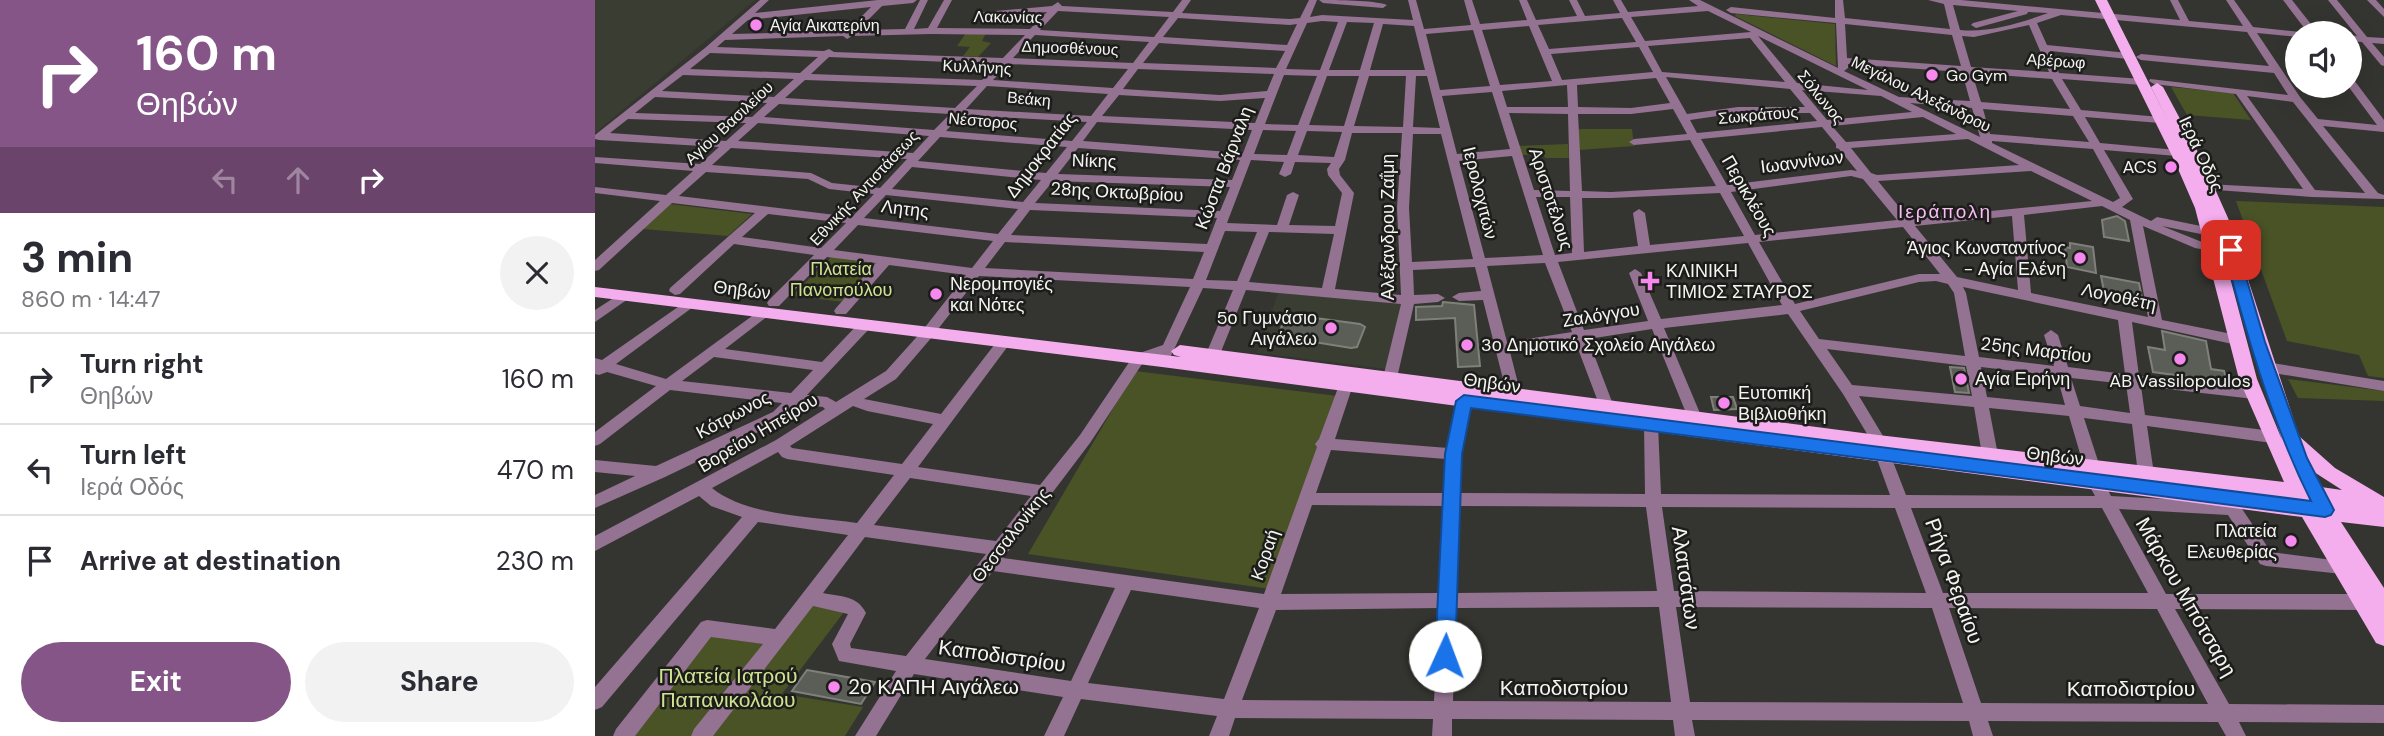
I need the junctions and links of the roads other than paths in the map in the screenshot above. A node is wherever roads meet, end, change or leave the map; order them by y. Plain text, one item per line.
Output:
1 (765, 0) edge
2 (825, 0) edge
3 (913, 0) edge
4 (924, 0) edge
5 (948, 0) edge
6 (989, 0) edge
7 (1187, 0) edge
8 (1313, 0) edge
9 (1323, 0) edge
10 (1412, 0) edge
11 (1468, 0) edge
12 (1523, 0) edge
13 (1573, 0) edge
14 (1617, 0) edge
15 (1693, 0) edge
16 (1839, 0) edge
17 (1932, 0) edge
18 (2057, 0) edge
19 (2101, 0) edge
20 (2112, 0) edge
21 (2174, 0) edge
22 (2230, 0) edge
23 (2287, 0) edge
24 (2332, 0) edge
25 (2371, 0) edge
26 (882, 1) edge
27 (1947, 1) edge
28 (1058, 4) edge
29 (1383, 5) dead end
30 (1710, 8) junction
31 (1728, 8) edge
32 (2035, 9) junction
33 (818, 10) junction
34 (2062, 11) junction
35 (2384, 14) edge
36 (984, 15) junction
37 (1174, 15) junction
38 (1626, 16) junction
39 (2114, 16) junction
40 (746, 17) junction
41 (1583, 20) junction
42 (1302, 21) junction
43 (1343, 21) junction
44 (2304, 21) edge
45 (1840, 22) junction
46 (2032, 22) junction
47 (1379, 23) junction
48 (1532, 23) junction
49 (2186, 24) junction
50 (1477, 27) junction
51 (1419, 28) junction
52 (1955, 30) junction
53 (2249, 30) junction
54 (908, 32) junction
55 (931, 32) junction
56 (977, 32) junction
57 (1033, 32) junction
58 (2285, 33) edge
59 (849, 34) junction
60 (1756, 34) junction
61 (724, 37) junction
62 (2362, 40) edge
63 (2365, 40) junction
64 (1154, 41) junction
65 (2384, 41) edge
66 (1642, 44) junction
67 (1290, 48) junction
68 (2044, 48) junction
69 (708, 50) junction
70 (1544, 52) junction
71 (825, 55) junction
72 (2134, 57) junction
73 (2383, 60) edge
74 (1006, 61) junction
75 (1843, 61) junction
76 (1135, 66) junction
77 (2275, 70) junction
78 (1280, 71) junction
79 (1966, 71) junction
80 (679, 72) junction
81 (1322, 73) junction
82 (1431, 73) junction
83 (1842, 73) junction
84 (1364, 74) junction
85 (1657, 74) junction
86 (1411, 75) junction
87 (802, 76) junction
88 (2056, 77) junction
89 (1572, 81) junction
90 (1558, 82) junction
91 (2148, 82) junction
92 (986, 83) junction
93 (1791, 86) junction
94 (1495, 88) junction
95 (1116, 91) junction
96 (1436, 93) junction
97 (2240, 93) junction
98 (653, 94) junction
99 (1272, 94) junction
100 (1891, 97) junction
101 (2362, 98) edge
102 (2296, 99) junction
103 (778, 100) junction
104 (1976, 104) junction
105 (1675, 106) junction
106 (960, 110) junction
107 (1502, 110) junction
108 (1573, 110) junction
109 (1811, 110) junction
110 (2077, 112) junction
111 (1927, 114) junction
112 (625, 116) junction
113 (1682, 118) junction
114 (756, 120) junction
115 (1093, 120) junction
116 (2160, 120) junction
117 (2314, 122) junction
118 (1823, 125) junction
119 (1259, 127) junction
120 (1303, 128) junction
121 (2384, 128) edge
122 (1347, 130) junction
123 (1406, 131) junction
124 (1446, 131) junction
125 (938, 132) junction
126 (1972, 136) junction
127 (1693, 137) junction
128 (598, 138) edge
129 (1986, 140) junction
130 (1634, 142) dead end
131 (730, 144) junction
132 (1074, 144) junction
133 (1840, 146) junction
134 (2096, 147) junction
135 (1516, 152) junction
136 (2177, 153) junction
137 (1247, 157) junction
138 (1453, 158) junction
139 (912, 159) junction
140 (1291, 159) junction
141 (595, 160) edge
142 (1339, 160) junction
143 (2035, 167) junction
144 (705, 168) junction
145 (1285, 174) dead end
146 (1865, 176) junction
147 (1049, 177) junction
148 (1237, 184) junction
149 (2207, 187) junction
150 (1723, 189) junction
151 (595, 190) edge
152 (883, 192) junction
153 (1529, 193) junction
154 (1576, 194) junction
155 (2312, 194) junction
156 (1293, 195) dead end
157 (2379, 197) edge
158 (669, 199) junction
159 (2102, 200) junction
160 (1025, 206) junction
161 (2114, 206) junction
162 (765, 210) junction
163 (2018, 211) junction
164 (1639, 212) dead end
165 (2136, 216) junction
166 (856, 220) junction
167 (1222, 221) junction
168 (1904, 223) junction
169 (1265, 228) junction
170 (1282, 228) junction
171 (1342, 230) junction
172 (1000, 238) junction
173 (1751, 239) junction
174 (732, 240) junction
175 (2220, 241) junction
176 (1211, 248) junction
177 (1645, 249) junction
178 (825, 252) junction
179 (1578, 256) junction
180 (1550, 259) junction
181 (885, 261) junction
182 (1480, 264) junction
183 (1407, 266) junction
184 (595, 267) edge
185 (974, 272) junction
186 (1635, 273) dead end
187 (595, 280) edge
188 (1953, 281) junction
189 (1198, 284) junction
190 (1243, 286) junction
191 (675, 290) junction
192 (595, 292) edge
193 (1328, 292) junction
194 (1488, 295) junction
195 (2025, 295) junction
196 (623, 296) junction
197 (1459, 297) dead end
198 (1438, 298) dead end
199 (1408, 300) junction
200 (688, 304) junction
201 (769, 308) junction
202 (1791, 309) junction
203 (841, 311) junction
204 (2123, 316) junction
205 (595, 317) edge
206 (2155, 323) junction
207 (1656, 324) junction
208 (864, 326) junction
209 (930, 329) junction
210 (1581, 335) junction
211 (2051, 335) dead end
212 (2237, 340) junction
213 (1003, 343) junction
214 (1813, 343) junction
215 (1502, 348) junction
216 (713, 352) junction
217 (1165, 355) junction
218 (1213, 355) junction
219 (1139, 358) junction
220 (1973, 362) junction
221 (598, 367) edge
222 (825, 367) junction
223 (2266, 367) junction
224 (2064, 372) junction
225 (1390, 378) junction
226 (2133, 380) junction
227 (668, 385) junction
228 (1346, 385) junction
229 (2384, 386) edge
230 (1848, 390) junction
231 (1514, 394) junction
232 (2254, 394) junction
233 (795, 398) junction
234 (852, 399) junction
235 (1980, 400) junction
236 (1464, 401) junction
237 (1607, 407) junction
238 (834, 409) junction
239 (2075, 411) junction
240 (1695, 418) junction
241 (2140, 419) junction
242 (944, 420) junction
243 (1651, 425) junction
244 (2282, 437) junction
245 (595, 440) edge
246 (781, 444) junction
247 (1323, 444) junction
248 (1881, 448) junction
249 (1454, 454) junction
250 (1990, 455) junction
251 (595, 466) edge
252 (907, 470) junction
253 (660, 473) junction
254 (2094, 474) junction
255 (2146, 474) junction
256 (702, 489) junction
257 (1045, 492) junction
258 (1305, 499) junction
259 (1653, 500) junction
260 (2311, 501) junction
261 (595, 502) edge
262 (1452, 502) junction
263 (1900, 502) junction
264 (2107, 502) junction
265 (2229, 503) junction
266 (2384, 504) edge
267 (754, 516) junction
268 (2384, 519) edge
269 (861, 529) junction
270 (595, 544) edge
271 (995, 556) junction
272 (2342, 567) junction
273 (1126, 583) junction
274 (809, 598) junction
275 (1666, 598) junction
276 (1938, 600) junction
277 (1447, 601) junction
278 (2160, 601) junction
279 (1270, 602) junction
280 (2378, 604) edge
281 (2384, 636) edge
282 (779, 638) junction
283 (909, 666) junction
284 (1075, 690) junction
285 (595, 701) edge
286 (1229, 709) junction
287 (1443, 711) junction
288 (1682, 711) junction
289 (1975, 711) junction
290 (2226, 712) junction
291 (2384, 714) edge
292 (623, 736) edge
293 (701, 736) edge
294 (865, 736) edge
295 (1054, 736) edge
296 (1219, 736) edge
297 (1442, 736) edge
298 (1685, 736) edge
299 (1983, 736) edge
300 (2236, 736) edge

1 - 40 street
2 - 33 street
3 - 26 street
4 - 54 street
5 - 55 street
6 - 36 street
7 - 37 street, Δημοκρατίας
8 - 42 street, Κώστα Βάρναλη
9 - 29 street
10 - 51 street, Ιερολοχιτών
11 - 50 street, Αριστοτέλους
12 - 48 street
13 - 41 street
14 - 38 street, Περικλέους
15 - 30 street, Μεγάλου Αλεξάνδρου
16 - 45 street
17 - 27 street
18 - 34 street
19 - 39 main road, Ιερά Οδός
20 - 39 main road, Ιερά Οδός
21 - 49 street
22 - 53 street
23 - 44 street
24 - 63 street
25 - 35 street
26 - 33 street
26 - 59 street, Αγίου Βασιλείου
27 - 32 street
27 - 52 street
28 - 36 street
28 - 37 street
28 - 57 street, Εθνικής Αντιστάσεως
30 - 31 street, Μεγάλου Αλεξάνδρου
30 - 38 street
31 - 45 street
31 - 60 street, Μεγάλου Αλεξάνδρου
32 - 34 street
32 - 52 street
33 - 40 street
34 - 39 street
34 - 46 street
36 - 56 street
37 - 42 street
37 - 64 street, Δημοκρατίας
38 - 41 street
38 - 66 street, Περικλέους
39 - 49 street
39 - 72 main road, Ιερά Οδός
40 - 61 street
41 - 48 street
42 - 43 street
42 - 67 street, Κώστα Βάρναλη
43 - 47 street
43 - 81 street
45 - 52 street
45 - 75 street
46 - 52 street
46 - 68 street
47 - 51 street
47 - 84 street
48 - 50 street
48 - 70 street
49 - 53 street
50 - 51 street
50 - 94 street, Αριστοτέλους
51 - 82 street, Ιερολοχιτών
52 - 79 street
53 - 58 street
53 - 77 street
54 - 55 street, Λακωνίας
54 - 59 street, Λακωνίας
55 - 56 street, Λακωνίας
56 - 57 street, Λακωνίας
57 - 64 street, Λακωνίας
57 - 74 street, Εθνικής Αντιστάσεως
59 - 61 street, Λακωνίας
59 - 71 street, Αγίου Βασιλείου
60 - 66 street
60 - 83 street, Μεγάλου Αλεξάνδρου
60 - 93 street, Σόλωνος
61 - 69 street
62 - 63 street
63 - 65 street
63 - 73 street
64 - 67 street, Λακωνίας
64 - 76 street, Δημοκρατίας
66 - 70 street
66 - 85 street, Περικλέους
67 - 78 street, Κώστα Βάρναλη
68 - 72 street
68 - 88 street
69 - 71 street, Δημοσθένους
69 - 80 street
70 - 90 street
71 - 74 street, Δημοσθένους
71 - 87 street, Αγίου Βασιλείου
72 - 77 street
72 - 91 main road, Ιερά Οδός
74 - 76 street, Δημοσθένους
74 - 92 street, Εθνικής Αντιστάσεως
75 - 79 street, Αβέρωφ
75 - 83 street
76 - 78 street, Δημοσθένους
76 - 95 street, Δημοκρατίας
77 - 102 street
78 - 81 street, Δημοσθένους
78 - 99 street, Κώστα Βάρναλη
79 - 88 street, Αβέρωφ
79 - 104 street
80 - 87 street, Κυλλήνης
80 - 98 street
81 - 84 street, Δημοσθένους
81 - 120 street
82 - 86 street, Δημοσθένους
82 - 96 street, Ιερολοχιτών
83 - 100 street, Μεγάλου Αλεξάνδρου
84 - 86 street, Δημοσθένους
84 - 122 street
85 - 89 street
85 - 93 street
85 - 105 street, Περικλέους
86 - 123 street, Αλέξανδρου Ζαΐμη
87 - 92 street, Κυλλήνης
87 - 103 street, Αγίου Βασιλείου
88 - 91 street, Αβέρωφ
88 - 110 street
89 - 90 street
89 - 108 street
90 - 94 street
91 - 97 street, Αβέρωφ
91 - 116 main road, Ιερά Οδός
91 - 149 main road, Ιερά Οδός
92 - 95 street, Κυλλήνης
92 - 106 street, Εθνικής Αντιστάσεως
93 - 100 street
93 - 109 street, Σόλωνος
94 - 96 street
94 - 107 street, Αριστοτέλους
95 - 99 street, Κυλλήνης
95 - 115 street, Δημοκρατίας
96 - 124 street, Ιερολοχιτών
97 - 102 street, Αβέρωφ
97 - 155 street
98 - 103 street, Βεάκη
98 - 112 street
99 - 119 street, Κώστα Βάρναλη
100 - 104 street
100 - 111 street, Μεγάλου Αλεξάνδρου
101 - 121 street
102 - 117 street
103 - 106 street, Βεάκη
103 - 114 street, Αγίου Βασιλείου
104 - 110 street
104 - 129 street
105 - 108 street
105 - 113 street, Περικλέους
106 - 115 street, Βεάκη
106 - 125 street, Εθνικής Αντιστάσεως
107 - 108 street
107 - 135 street, Αριστοτέλους
108 - 154 street
109 - 113 street
109 - 118 street, Σόλωνος
110 - 116 street
110 - 134 street
111 - 118 street, Σωκράτους
111 - 126 street, Μεγάλου Αλεξάνδρου
112 - 114 street, Νέστορος
112 - 128 street
113 - 127 street, Περικλέους
114 - 125 street, Νέστορος
114 - 131 street, Αγίου Βασιλείου
115 - 119 street, Βεάκη
115 - 132 street, Δημοκρατίας
116 - 136 main road, Ιερά Οδός
117 - 121 street
117 - 157 street
118 - 127 street, Σωκράτους
118 - 133 street, Σόλωνος
119 - 120 street, Βεάκη
119 - 137 street, Κώστα Βάρναλη
120 - 122 street, Βεάκη
120 - 140 street
122 - 123 street, Βεάκη
122 - 142 street
123 - 124 street, Βεάκη
123 - 183 street, Αλέξανδρου Ζαΐμη
124 - 138 street, Ιερολοχιτών
125 - 132 street, Νέστορος
125 - 139 street, Εθνικής Αντιστάσεως
126 - 129 street, Μεγάλου Αλεξάνδρου
126 - 133 street
127 - 130 street, Σωκράτους
127 - 150 street, Περικλέους
128 - 131 street, Νίκης
129 - 134 street
129 - 143 street, Μεγάλου Αλεξάνδρου
131 - 139 street, Νίκης
131 - 144 street, Αγίου Βασιλείου
132 - 137 street, Νέστορος
132 - 147 street, Δημοκρατίας
133 - 146 street, Σόλωνος
134 - 136 street
134 - 161 street
135 - 138 street
135 - 153 street, Αριστοτέλους
136 - 175 main road, Ιερά Οδός
137 - 140 street, Νέστορος
137 - 148 street, Κώστα Βάρναλη
138 - 182 street, Ιερολοχιτών
139 - 147 street, Νίκης
139 - 152 street, Εθνικής Αντιστάσεως
140 - 142 street, Νέστορος
140 - 145 street
141 - 144 street, 28ης Οκτωβρίου
142 - 171 street
143 - 146 street, Ιωαννίνων
143 - 159 street, Μεγάλου Αλεξάνδρου
144 - 152 street, 28ης Οκτωβρίου
144 - 158 street, Αγίου Βασιλείου
146 - 150 street, Ιωαννίνων
146 - 168 street, Σόλωνος
147 - 148 street, Νίκης
147 - 160 street, Δημοκρατίας
148 - 167 street, Κώστα Βάρναλη
149 - 155 street
149 - 175 main road, Ιερά Οδός
150 - 154 street, Ιωαννίνων
150 - 173 street, Περικλέους
151 - 158 street, Λητης
152 - 160 street, 28ης Οκτωβρίου
152 - 166 street, Εθνικής Αντιστάσεως
153 - 154 street, Ιωαννίνων
153 - 180 street, Αριστοτέλους
154 - 179 street
155 - 157 street
156 - 170 street
158 - 162 street, Λητης
158 - 184 street, Αγίου Βασιλείου
159 - 161 street, Μεγάλου Αλεξάνδρου
159 - 163 street
160 - 167 street, 28ης Οκτωβρίου
160 - 172 street, Δημοκρατίας
161 - 165 street, Μεγάλου Αλεξάνδρου
162 - 166 street, Λητης
162 - 174 street
163 - 168 street
163 - 195 street
164 - 177 street
165 - 175 street, Μεγάλου Αλεξάνδρου
165 - 206 street
166 - 172 street, Λητης
166 - 178 street, Εθνικής Αντιστάσεως
167 - 169 street, 28ης Οκτωβρίου
167 - 176 street, Κώστα Βάρναλη
168 - 173 street
168 - 188 street, Σόλωνος
169 - 170 street, 28ης Οκτωβρίου
169 - 190 street
170 - 171 street, 28ης Οκτωβρίου
171 - 193 street
172 - 176 street, Λητης
172 - 185 street, Δημοκρατίας
173 - 177 street
173 - 202 street, Περικλέους
174 - 178 street
174 - 191 street
175 - 212 main road, Ιερά Οδός
175 - 223 main road, Ιερά Οδός
176 - 189 street, Κώστα Βάρναλη
177 - 179 street
178 - 181 street
178 - 201 street, Εθνικής Αντιστάσεως
179 - 180 street
180 - 182 street
180 - 210 street, Αριστοτέλους
181 - 185 street
181 - 203 street
182 - 183 street
182 - 194 street, Ιερολοχιτών
183 - 199 street, Αλέξανδρου Ζαΐμη
185 - 189 street
185 - 209 street, Δημοκρατίας
186 - 207 street
187 - 191 main road, Θηβών
188 - 195 street, Λογοθέτη
188 - 202 street, Ζαλόγγου
188 - 220 street
189 - 190 street
189 - 217 street, Κώστα Βάρναλη
190 - 193 street
190 - 218 street
191 - 201 main road, Θηβών
192 - 196 main road, Θηβών
193 - 199 street
194 - 197 street
194 - 215 street, Ιερολοχιτών
195 - 204 street, Λογοθέτη
196 - 200 main road, Θηβών
196 - 205 street
198 - 199 street
199 - 225 street, Αλέξανδρου Ζαΐμη
200 - 201 main road, Θηβών
200 - 221 street
201 - 203 main road, Θηβών
201 - 208 main road, Θηβών
201 - 216 street, Εθνικής Αντιστάσεως
202 - 207 street, Ζαλόγγου
202 - 214 street, Περικλέους
203 - 209 main road, Θηβών
204 - 206 street, Λογοθέτη
204 - 226 street
206 - 212 street, Λογοθέτη
207 - 210 street, Ζαλόγγου
207 - 240 street
208 - 209 main road, Θηβών
208 - 222 street, Κότρωνος
209 - 213 main road, Θηβών
209 - 217 main road, Θηβών
209 - 234 street, Βορείου Ηπείρου
210 - 215 street, Ζαλόγγου
210 - 237 street, Αριστοτέλους
211 - 224 street, Μάρκου Μπότσαρη
212 - 232 main road, Ιερά Οδός
213 - 219 main road, Θηβών
213 - 242 street
214 - 220 street, 25ης Μαρτίου
214 - 230 street, Περικλέους
215 - 231 street, Ιερολοχιτών
216 - 222 street
216 - 227 street, Εθνικής Αντιστάσεως
217 - 218 main road, Θηβών
217 - 219 main road, Θηβών
217 - 228 main road, Θηβών
218 - 225 main road, Θηβών
219 - 257 street, Θεσσαλονίκης
220 - 224 street, 25ης Μαρτίου
220 - 235 street
221 - 227 street
222 - 233 street, Κότρωνος
223 - 229 street
223 - 244 main road, Ιερά Οδός
224 - 226 street, 25ης Μαρτίου
224 - 239 street, Μάρκου Μπότσαρη
225 - 231 main road, Θηβών
226 - 232 street, 25ης Μαρτίου
226 - 241 street
227 - 233 street
227 - 245 street, Εθνικής Αντιστάσεως
228 - 236 main road, Θηβών
228 - 247 street, Κοραή
230 - 235 street
230 - 248 street, Περικλέους
231 - 237 main road, Θηβών
232 - 244 main road, Ιερά Οδός
233 - 238 street
233 - 253 street, Κότρωνος
234 - 238 street, Βορείου Ηπείρου
234 - 242 street
235 - 239 street
235 - 250 street
236 - 243 main road, Θηβών
236 - 249 street
237 - 240 main road, Θηβών
238 - 246 street, Βορείου Ηπείρου
239 - 241 street
239 - 254 street, Μάρκου Μπότσαρη
240 - 248 main road, Θηβών
241 - 244 street
241 - 255 street
242 - 252 street
243 - 248 main road, Θηβών
243 - 259 street, Αλατσάτων
244 - 260 main road, Ιερά Οδός
244 - 266 main road
246 - 252 street
246 - 256 street, Βορείου Ηπείρου
247 - 249 street
247 - 258 street, Κοραή
248 - 250 main road, Θηβών
248 - 254 main road, Θηβών
248 - 263 street, Ρήγα Φεραίου
249 - 262 street
250 - 254 main road, Θηβών
251 - 253 street
252 - 257 street
252 - 269 street
253 - 261 street, Κότρωνος
254 - 255 main road, Θηβών
254 - 264 street, Μάρκου Μπότσαρη
254 - 265 main road, Θηβών
255 - 260 main road, Θηβών
256 - 267 street
256 - 270 street, Βορείου Ηπείρου
257 - 271 street, Θεσσαλονίκης
258 - 262 street
258 - 279 street, Κοραή
259 - 262 street
259 - 263 street
259 - 275 street, Αλατσάτων
260 - 265 main road, Θηβών
260 - 266 main road, Θηβών
260 - 268 main road, Θηβών
260 - 272 main road, Ιερά Οδός
260 - 280 main road, Ιερά Οδός
262 - 277 street
263 - 264 street
263 - 276 street, Ρήγα Φεραίου
264 - 265 street
264 - 278 street, Μάρκου Μπότσαρη
265 - 272 street
267 - 269 street
267 - 285 street
269 - 271 street
269 - 274 street
271 - 273 street
271 - 283 street, Θεσσαλονίκης
272 - 280 main road, Ιερά Οδός
273 - 279 street
273 - 284 street
274 - 282 street
274 - 283 street, Καποδιστρίου
275 - 276 street
275 - 277 street
275 - 288 street, Αλατσάτων
276 - 278 street
276 - 289 street, Ρήγα Φεραίου
277 - 279 street
277 - 287 street
278 - 280 street
278 - 290 street, Μάρκου Μπότσαρη
279 - 286 street, Κοραή
280 - 281 main road, Ιερά Οδός
282 - 292 street
282 - 293 street
283 - 284 street, Καποδιστρίου
283 - 294 street, Θεσσαλονίκης
284 - 286 street, Καποδιστρίου
284 - 295 street
286 - 287 street, Καποδιστρίου
286 - 296 street, Κοραή
287 - 288 street, Καποδιστρίου
287 - 297 street
288 - 289 street, Καποδιστρίου
288 - 298 street, Αλατσάτων
289 - 290 street, Καποδιστρίου
289 - 299 street, Ρήγα Φεραίου
290 - 291 street, Καποδιστρίου
290 - 300 street, Μάρκου Μπότσαρη

